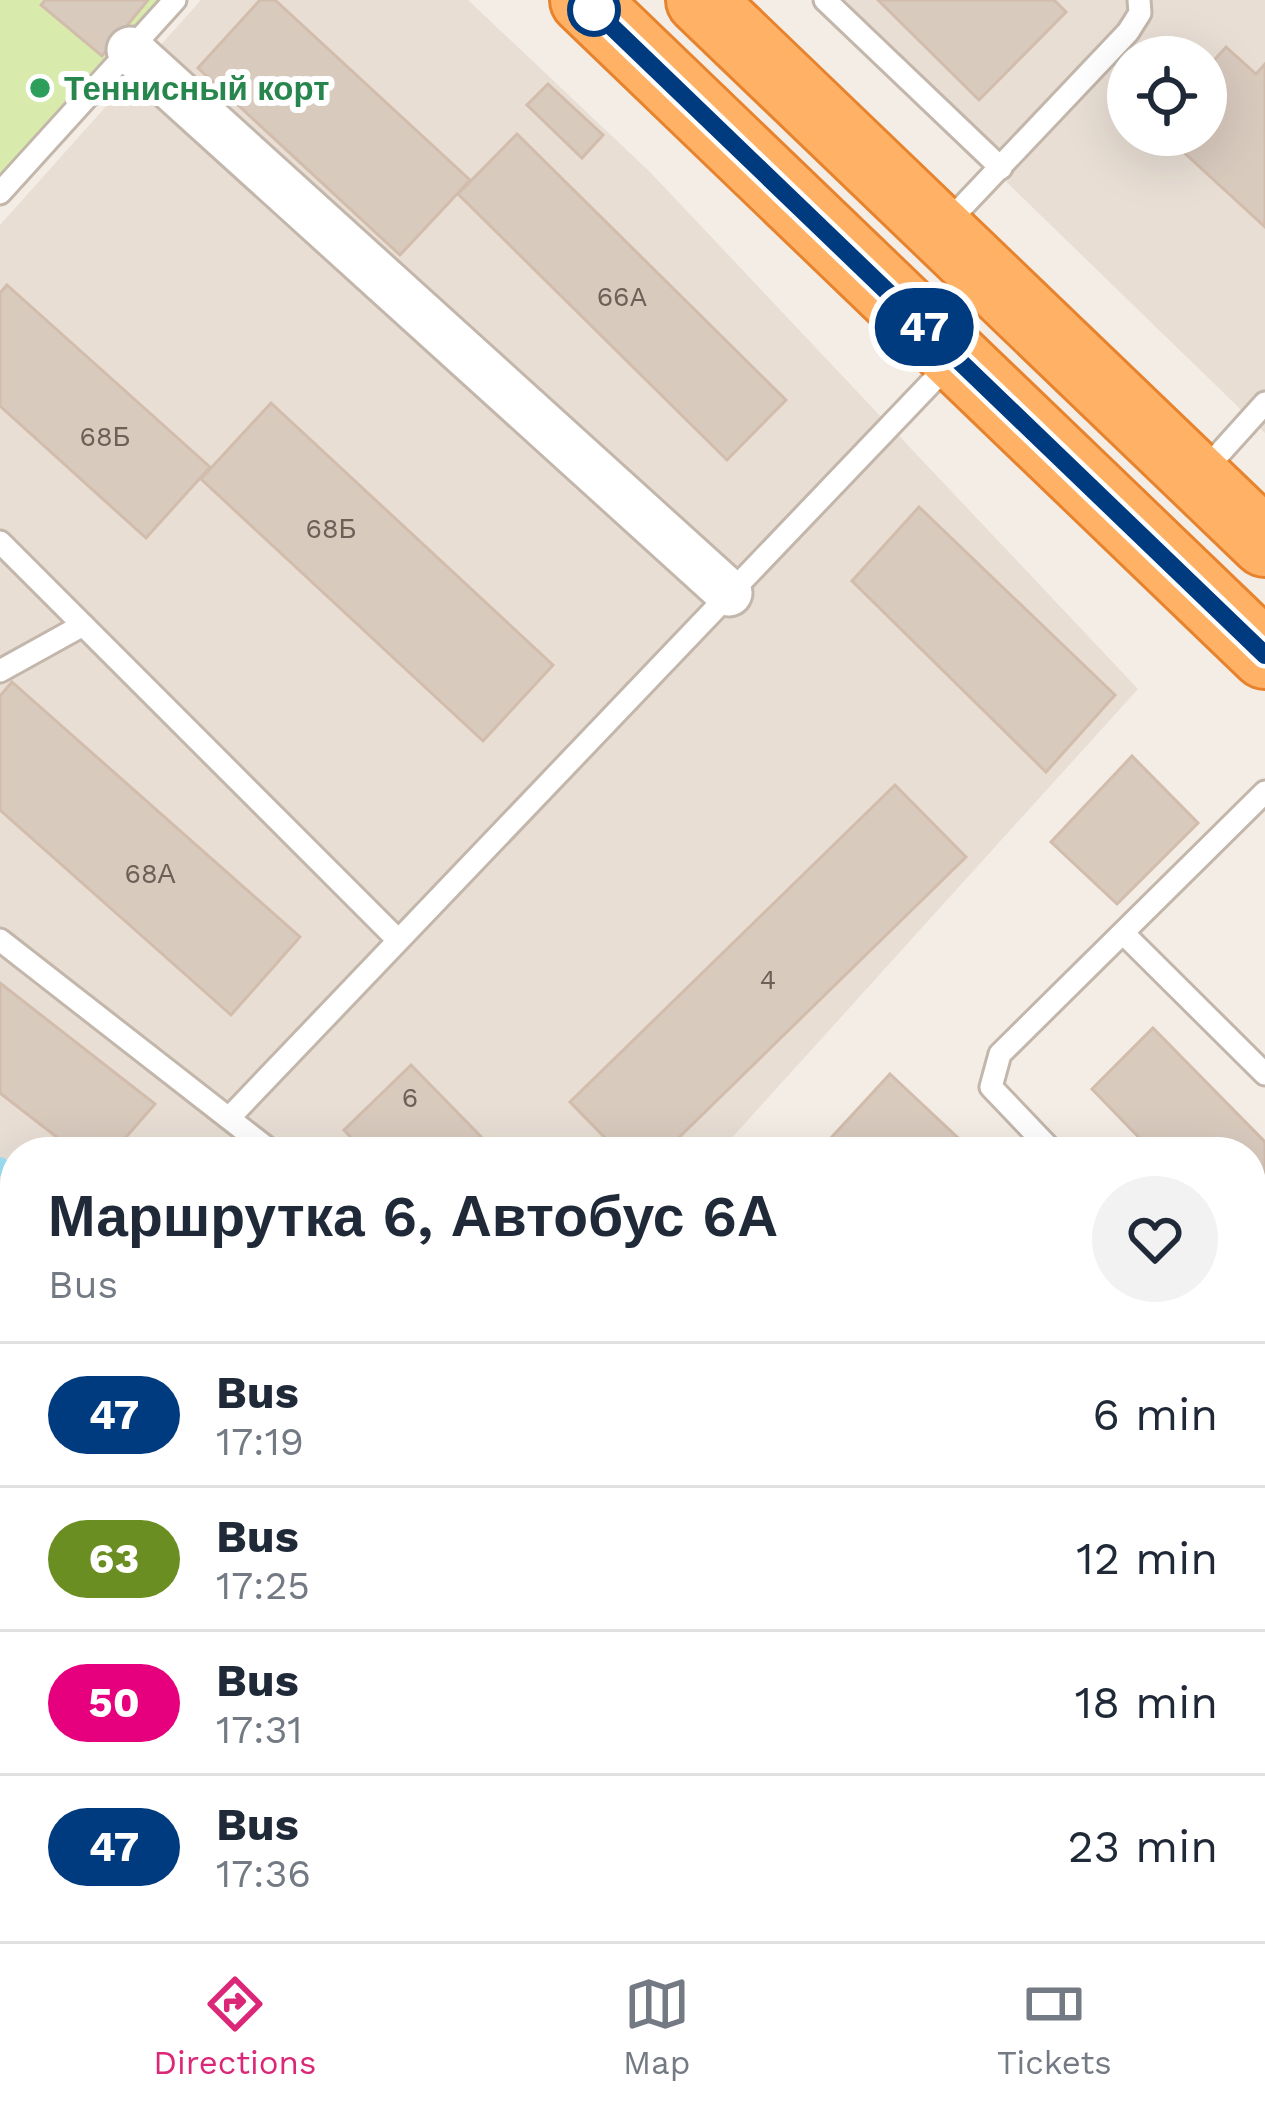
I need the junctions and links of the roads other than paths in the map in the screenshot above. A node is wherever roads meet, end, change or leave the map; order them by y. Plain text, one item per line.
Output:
1 (175, 0) edge
2 (584, 0) edge
3 (700, 0) edge
4 (825, 0) edge
5 (1139, 0) edge
6 (130, 50) junction
7 (1001, 168) junction
8 (0, 193) edge
9 (941, 229) junction
10 (956, 358) junction
11 (1265, 403) edge
12 (1197, 479) junction
13 (0, 542) edge
14 (1265, 543) edge
15 (728, 593) junction
16 (83, 625) junction
17 (1265, 655) edge
18 (0, 671) edge
19 (1265, 792) edge
20 (1123, 933) junction
21 (0, 940) edge
22 (398, 940) junction
23 (1265, 1074) edge
24 (230, 1118) junction
25 (253, 1137) edge
26 (1039, 1137) edge

1 - 6 lane
2 - 10 highway
3 - 9 highway
4 - 7 lane
5 - 7 lane
6 - 8 lane
6 - 15 street
7 - 9 lane
9 - 12 highway
10 - 15 lane
10 - 17 highway
11 - 12 lane
12 - 14 highway
13 - 16 lane
15 - 22 lane
16 - 18 lane
16 - 22 lane
19 - 20 lane
20 - 23 lane
20 - 26 lane
21 - 24 lane
22 - 24 lane
24 - 25 lane

